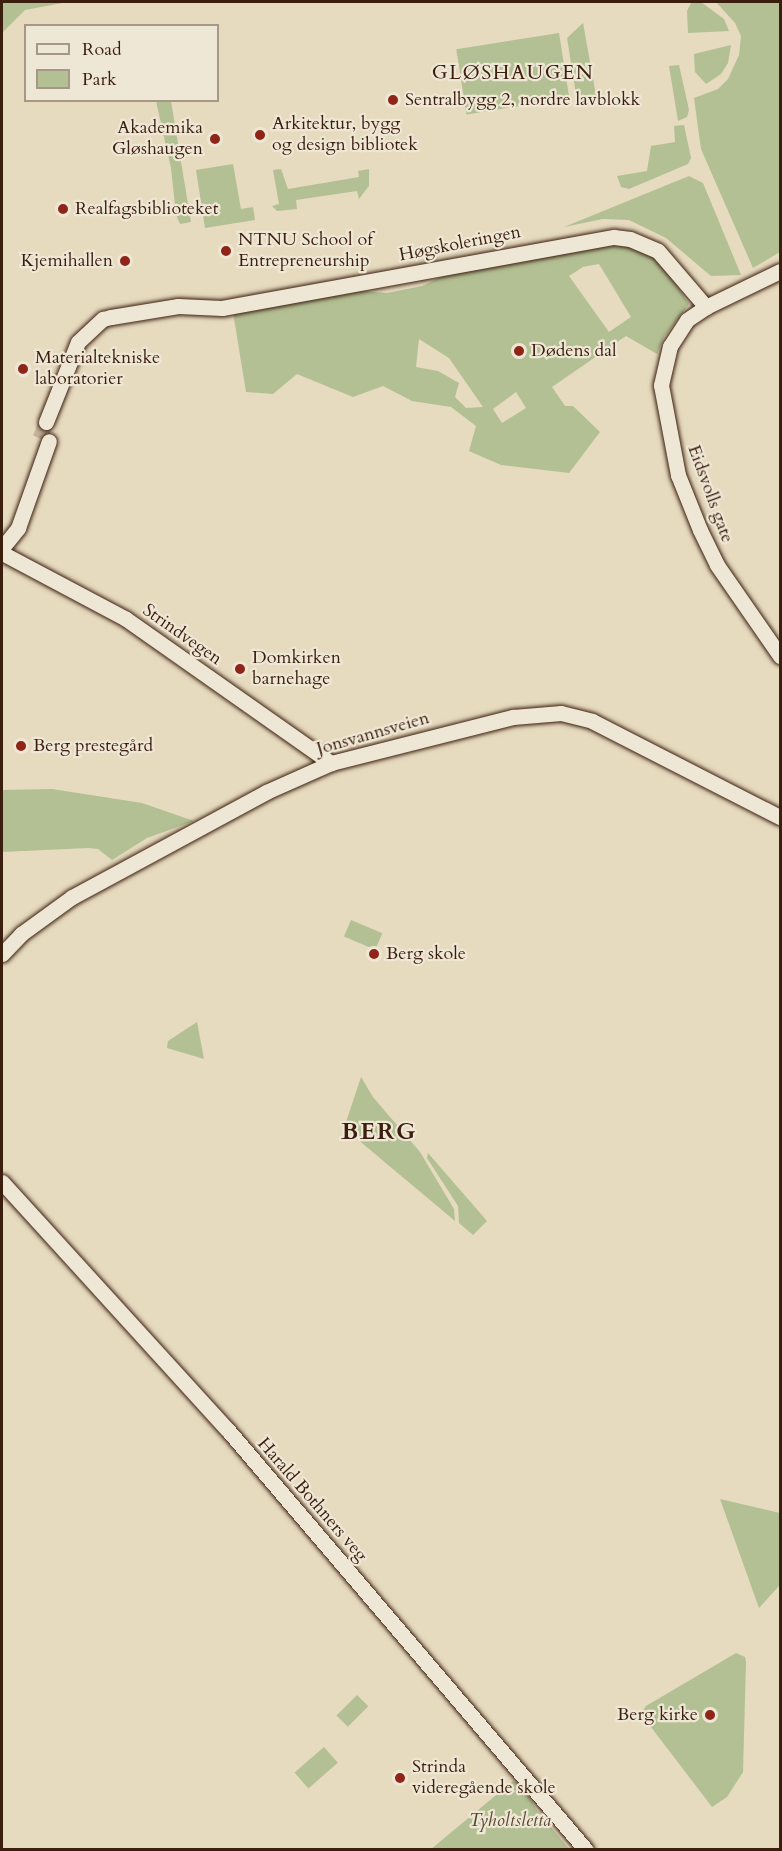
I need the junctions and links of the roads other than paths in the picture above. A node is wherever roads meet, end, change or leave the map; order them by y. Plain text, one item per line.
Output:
1 (780, 271) edge
2 (706, 307) junction
3 (51, 424) tunnel mouth
4 (2, 546) edge
5 (2, 553) edge
6 (780, 656) edge
7 (331, 763) junction
8 (780, 818) edge
9 (2, 954) edge
10 (2, 1182) edge
11 (586, 1850) edge

1 - 2 street, Eidsvolls gate
2 - 3 street, Høgskoleringen
2 - 6 street, Eidsvolls gate
4 - 4 street
5 - 7 street, Strindvegen
7 - 8 street, Jonsvannsveien
7 - 9 street, Jonsvannsveien
10 - 11 street, Harald Bothners veg

